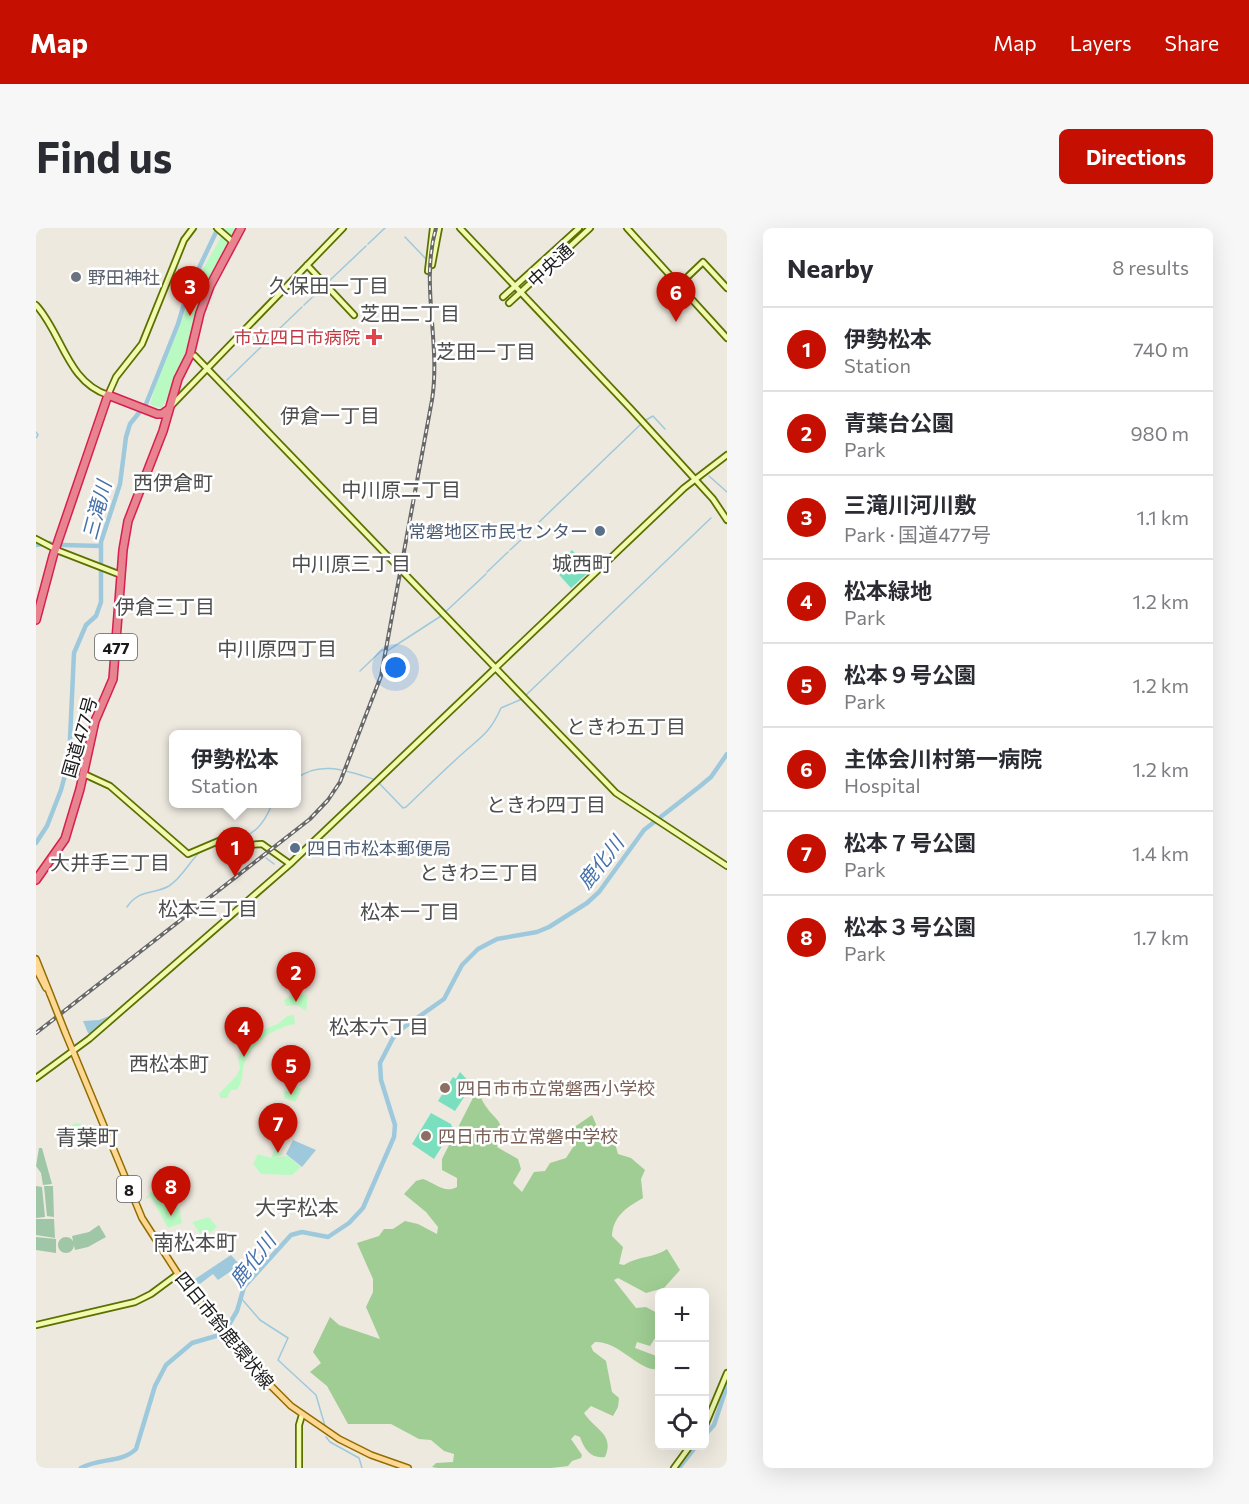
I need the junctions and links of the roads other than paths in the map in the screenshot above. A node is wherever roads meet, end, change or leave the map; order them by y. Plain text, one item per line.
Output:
1 (193, 228) edge
2 (217, 228) edge
3 (241, 228) edge
4 (344, 228) edge
5 (434, 228) edge
6 (439, 228) edge
7 (460, 228) edge
8 (579, 228) edge
9 (590, 228) edge
10 (627, 228) edge
11 (232, 241) junction
12 (428, 261) junction
13 (307, 265) junction
14 (428, 271) dead end
15 (679, 285) junction
16 (515, 286) junction
17 (727, 288) edge
18 (521, 291) junction
19 (503, 297) dead end
20 (509, 303) dead end
21 (36, 305) edge
22 (354, 315) dead end
23 (727, 338) edge
24 (195, 356) dead end
25 (206, 369) junction
26 (110, 397) junction
27 (169, 408) junction
28 (164, 420) junction
29 (94, 439) junction
30 (727, 455) edge
31 (81, 464) junction
32 (694, 479) junction
33 (727, 520) edge
34 (39, 541) edge
35 (54, 549) junction
36 (118, 574) junction
37 (36, 604) edge
38 (36, 620) edge
39 (494, 668) junction
40 (84, 774) junction
41 (290, 864) junction
42 (727, 866) edge
43 (36, 880) edge
44 (36, 962) edge
45 (36, 969) edge
46 (50, 994) junction
47 (73, 1052) junction
48 (36, 1078) edge
49 (178, 1274) junction
50 (36, 1325) edge
51 (727, 1373) edge
52 (303, 1416) junction
53 (709, 1418) edge
54 (687, 1450) edge
55 (299, 1468) edge
56 (408, 1468) edge
57 (674, 1468) edge

1 - 26 street
2 - 11 street
3 - 11 highway, 国道477号 / 477
4 - 13 street
5 - 12 street
6 - 12 street
7 - 16 street
8 - 16 street, 中央通
9 - 18 street, 中央通
10 - 15 street
11 - 27 highway, 国道477号 / 477
12 - 14 street
13 - 22 street
13 - 25 street
15 - 17 street
15 - 23 street
16 - 18 street
16 - 19 street, 中央通
18 - 20 street, 中央通
18 - 32 street
21 - 26 street
24 - 25 street
25 - 27 street
25 - 39 street
26 - 27 highway
26 - 28 highway
26 - 29 highway
26 - 31 highway
27 - 28 highway, 国道477号 / 477
28 - 36 highway, 国道477号 / 477
29 - 31 highway
29 - 35 highway
30 - 32 street
31 - 35 highway
32 - 33 street
32 - 39 street
34 - 35 street
35 - 36 street
35 - 37 highway
35 - 38 highway
36 - 40 highway, 国道477号 / 477
39 - 41 street
39 - 42 street
40 - 41 street
40 - 43 highway, 国道477号 / 477
41 - 47 street
44 - 46 main road, 8
45 - 46 main road, 8
46 - 47 main road, 四日市鈴鹿環状線 / 8, bridge
47 - 48 street
47 - 49 main road, 四日市鈴鹿環状線 / 8
49 - 50 street
49 - 52 main road, 四日市鈴鹿環状線 / 8
51 - 53 street
52 - 55 street
52 - 56 main road, 四日市鈴鹿環状線 / 8
54 - 57 street

